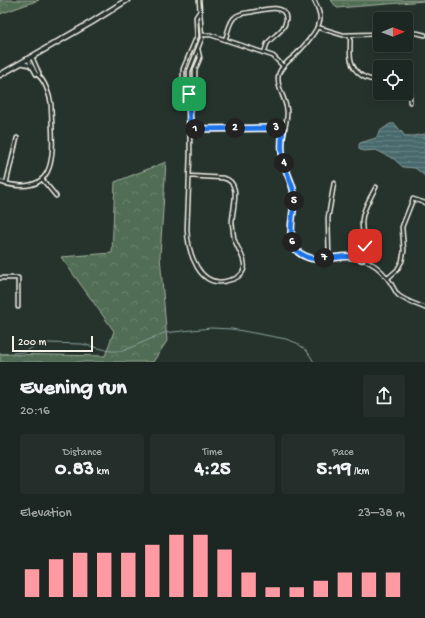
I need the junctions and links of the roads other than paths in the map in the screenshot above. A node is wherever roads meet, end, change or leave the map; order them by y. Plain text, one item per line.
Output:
1 (127, 0) edge
2 (199, 0) edge
3 (314, 0) edge
4 (200, 10) junction
5 (317, 27) junction
6 (413, 32) edge
7 (373, 34) edge
8 (202, 35) junction
9 (350, 35) junction
10 (425, 35) edge
11 (225, 40) junction
12 (198, 49) junction
13 (39, 53) junction
14 (264, 53) junction
15 (30, 58) junction
16 (21, 63) junction
17 (283, 66) junction
18 (35, 68) junction
19 (0, 75) edge
20 (373, 79) edge
21 (189, 94) junction
22 (189, 104) junction
23 (190, 129) junction
24 (283, 130) junction
25 (17, 138) dead end
26 (189, 176) junction
27 (42, 179) junction
28 (0, 182) edge
29 (334, 183) dead end
30 (6, 184) junction
31 (376, 187) dead end
32 (56, 196) dead end
33 (425, 204) edge
34 (329, 258) junction
35 (362, 259) junction
36 (0, 278) edge
37 (388, 278) junction
38 (18, 307) dead end
39 (425, 308) edge

1 - 13 main road
2 - 4 street
3 - 5 street
4 - 8 street
4 - 21 street
5 - 9 street
5 - 17 street
6 - 10 street
7 - 9 street
8 - 11 street
8 - 12 street
9 - 20 street
11 - 14 street
11 - 14 street
12 - 21 street
12 - 22 street
13 - 15 main road
13 - 18 street
14 - 17 street
15 - 16 main road
15 - 18 street
16 - 18 street
16 - 19 main road
17 - 24 street
18 - 27 street
21 - 22 street
22 - 23 street
23 - 24 street
23 - 26 street
24 - 34 street
25 - 30 street
26 - 26 street
27 - 30 street
27 - 32 street
28 - 30 street
29 - 34 street
31 - 35 street
33 - 37 street
34 - 35 street
35 - 37 street
36 - 38 street
37 - 39 street

